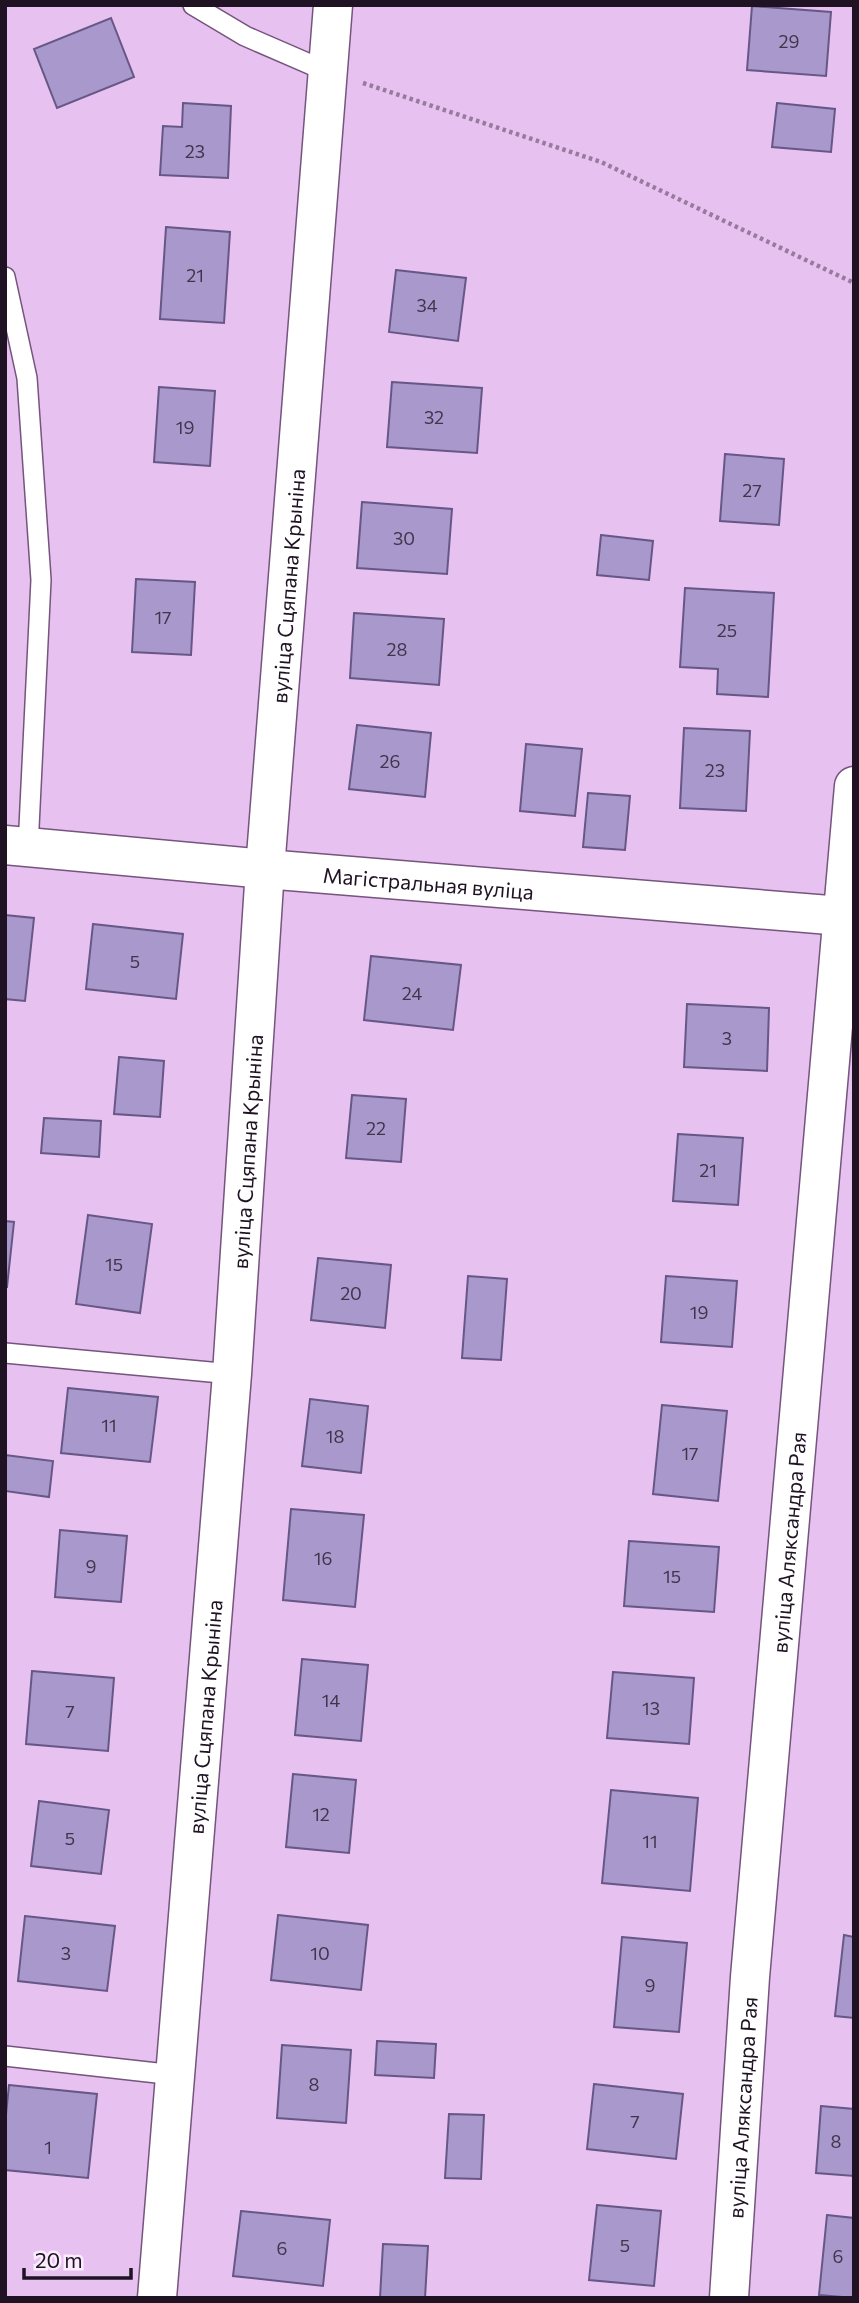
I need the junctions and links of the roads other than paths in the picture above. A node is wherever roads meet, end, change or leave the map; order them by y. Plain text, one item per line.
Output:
1 (193, 5) edge
2 (333, 5) edge
3 (328, 72) junction
4 (5, 277) edge
5 (854, 786) edge
6 (17, 846) edge
7 (265, 869) junction
8 (849, 917) edge
9 (5, 1353) edge
10 (232, 1374) junction
11 (5, 2056) edge
12 (175, 2075) junction
13 (157, 2298) edge
14 (729, 2298) edge

1 - 3 lane
2 - 3 street, вуліца Сцяпана Крыніна
3 - 7 street, вуліца Сцяпана Крыніна
4 - 6 lane
5 - 8 street, вуліца Аляксандра Рая
6 - 7 street, Магістральная вуліца
7 - 8 street, Магістральная вуліца
7 - 10 street, вуліца Сцяпана Крыніна
8 - 14 street, вуліца Аляксандра Рая
9 - 10 lane
10 - 12 street, вуліца Сцяпана Крыніна
11 - 12 lane
12 - 13 street, вуліца Сцяпана Крыніна

